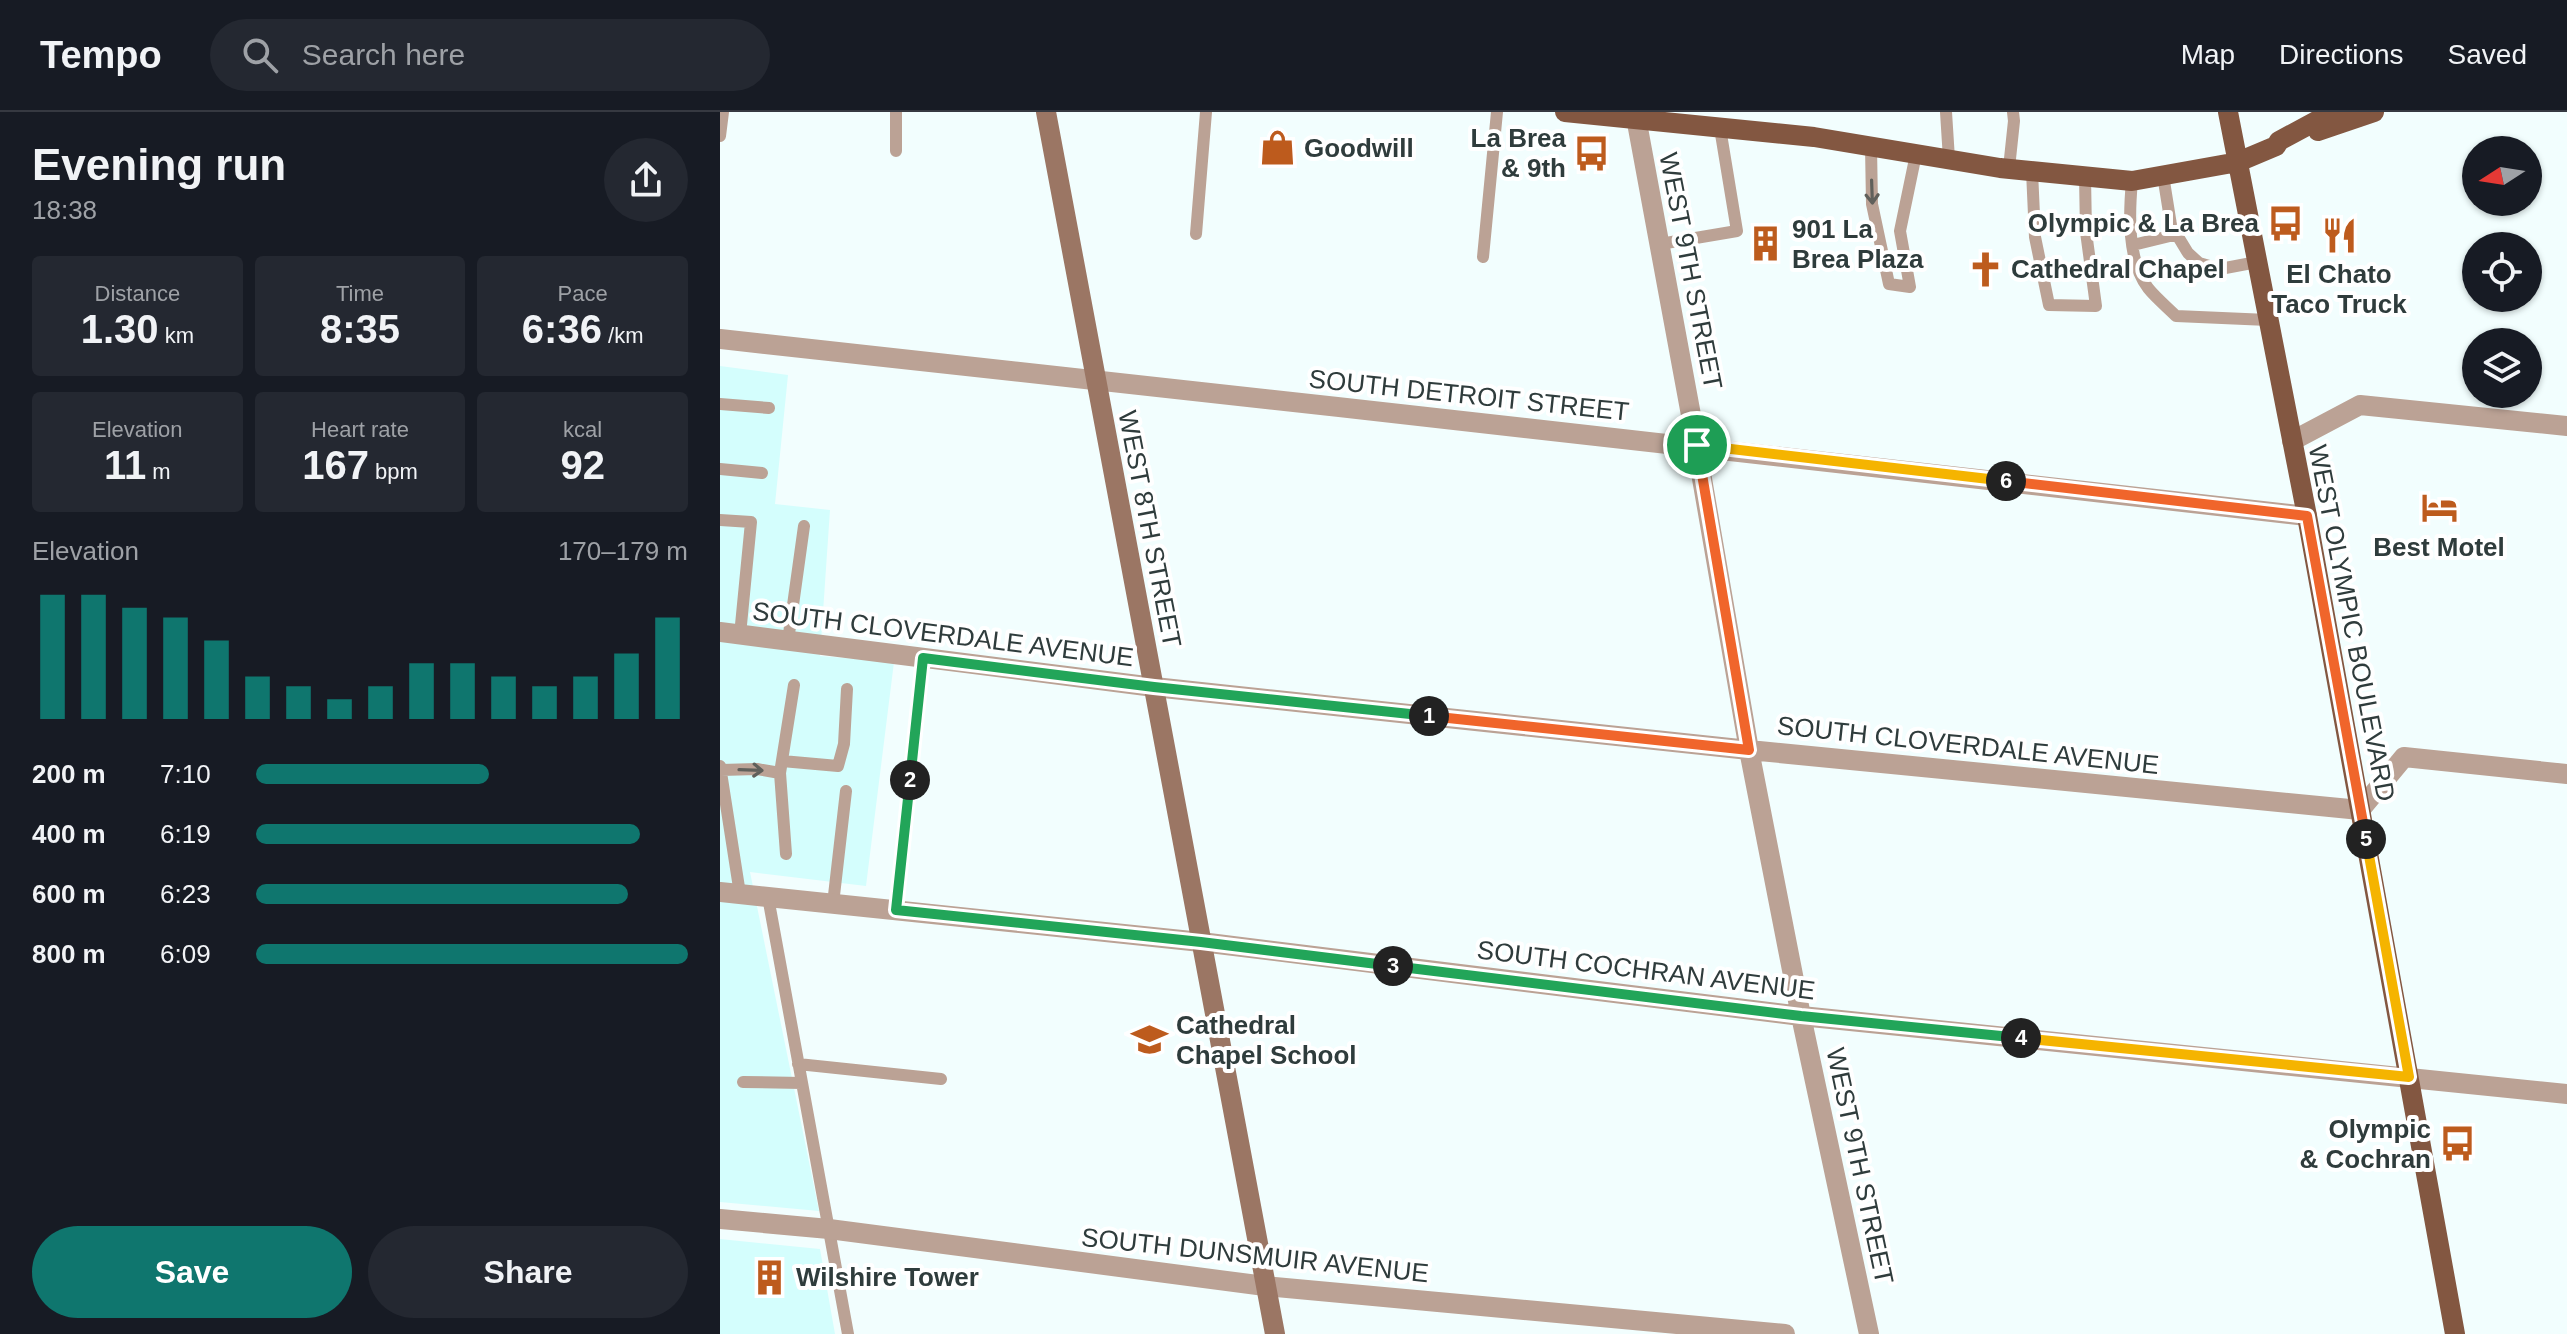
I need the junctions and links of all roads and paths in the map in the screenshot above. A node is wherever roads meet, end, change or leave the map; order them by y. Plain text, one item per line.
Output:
1 (723, 112) edge
2 (896, 112) edge
3 (1046, 112) edge
4 (1206, 112) edge
5 (1497, 112) edge
6 (1565, 112) edge
7 (1946, 112) edge
8 (2013, 112) edge
9 (2228, 112) edge
10 (2333, 112) edge
11 (2374, 112) edge
12 (1636, 116) edge
13 (1720, 128) junction
14 (720, 136) edge
15 (2276, 146) junction
16 (1871, 147) junction
17 (896, 151) dead end
18 (1916, 154) junction
19 (1949, 159) junction
20 (2238, 162) junction
21 (2009, 168) junction
22 (2032, 171) junction
23 (2163, 175) junction
24 (2085, 176) junction
25 (2132, 181) junction
26 (1196, 234) dead end
27 (2178, 234) junction
28 (1660, 244) junction
29 (2133, 245) junction
30 (1483, 257) dead end
31 (2257, 262) junction
32 (2268, 320) junction
33 (720, 339) edge
34 (1095, 382) junction
35 (720, 404) edge
36 (769, 408) dead end
37 (2567, 426) edge
38 (2292, 441) junction
39 (1697, 445) junction
40 (720, 469) edge
41 (762, 473) dead end
42 (2307, 516) junction
43 (720, 520) edge
44 (804, 526) dead end
45 (730, 634) edge
46 (788, 641) junction
47 (923, 658) junction
48 (794, 685) dead end
49 (1154, 687) junction
50 (847, 689) dead end
51 (1749, 750) junction
52 (781, 767) junction
53 (720, 768) edge
54 (2567, 774) edge
55 (846, 791) dead end
56 (2360, 810) junction
57 (786, 854) dead end
58 (730, 893) edge
59 (768, 897) junction
60 (833, 904) junction
61 (896, 910) junction
62 (1201, 942) junction
63 (1801, 1016) junction
64 (798, 1064) junction
65 (2409, 1077) junction
66 (941, 1079) dead end
67 (743, 1082) dead end
68 (802, 1083) junction
69 (2567, 1094) edge
70 (720, 1219) edge
71 (829, 1229) junction
72 (1265, 1286) junction
73 (848, 1334) edge
74 (1275, 1334) edge
75 (1785, 1334) edge
76 (1869, 1334) edge
77 (2455, 1334) edge

1 - 14 lane
2 - 17 lane
3 - 34 street, WEST 8TH STREET
4 - 26 lane
5 - 30 lane
6 - 12 main road
7 - 19 lane
8 - 21 lane
9 - 20 main road, WEST OLYMPIC BOULEVARD
10 - 15 main road
11 - 15 main road
12 - 13 main road
12 - 28 street, WEST 9TH STREET
13 - 16 main road
13 - 28 lane
15 - 20 main road
16 - 18 main road
16 -> 18 lane
18 - 19 main road
19 - 21 main road
20 - 23 main road
20 - 31 main road, WEST OLYMPIC BOULEVARD
21 - 22 main road
22 - 24 main road
22 - 24 lane
23 - 25 main road
23 - 27 lane
24 - 25 main road
25 - 29 lane
27 - 29 lane
27 - 31 lane
28 - 39 street, WEST 9TH STREET
29 - 32 lane
31 - 32 main road, WEST OLYMPIC BOULEVARD
32 - 38 main road, WEST OLYMPIC BOULEVARD
33 - 34 street, SOUTH DETROIT STREET
34 - 39 street, SOUTH DETROIT STREET
34 - 49 street, WEST 8TH STREET
35 - 36 lane
37 - 38 street
38 - 42 main road, WEST OLYMPIC BOULEVARD
39 - 42 street, SOUTH DETROIT STREET
39 - 51 street, WEST 9TH STREET
40 - 41 lane
42 - 56 main road, WEST OLYMPIC BOULEVARD
43 - 45 lane
44 - 46 lane
45 - 46 street, SOUTH CLOVERDALE AVENUE
46 - 47 street, SOUTH CLOVERDALE AVENUE
47 - 49 street, SOUTH CLOVERDALE AVENUE
47 - 61 lane
48 - 52 lane
49 - 51 street, SOUTH CLOVERDALE AVENUE
49 - 62 street, WEST 8TH STREET
50 - 52 lane
51 - 56 street, SOUTH CLOVERDALE AVENUE
51 - 63 street, WEST 9TH STREET
53 -> 52 lane
52 - 57 lane
53 - 58 lane
54 - 56 street
55 - 60 lane
56 - 65 main road, WEST OLYMPIC BOULEVARD
58 - 59 street, SOUTH COCHRAN AVENUE
59 - 60 street, SOUTH COCHRAN AVENUE
59 - 64 lane
60 - 61 street, SOUTH COCHRAN AVENUE
61 - 62 street, SOUTH COCHRAN AVENUE
62 - 63 street, SOUTH COCHRAN AVENUE
62 - 72 street, WEST 8TH STREET
63 - 65 street, SOUTH COCHRAN AVENUE
63 - 76 street, WEST 9TH STREET
64 - 66 lane
64 - 68 lane
65 - 69 street, SOUTH COCHRAN AVENUE
65 - 77 main road, WEST OLYMPIC BOULEVARD
67 - 68 lane
68 - 71 lane
70 - 71 street, SOUTH DUNSMUIR AVENUE
71 - 72 street, SOUTH DUNSMUIR AVENUE
71 - 73 lane
72 - 74 street, WEST 8TH STREET
72 - 75 street, SOUTH DUNSMUIR AVENUE

